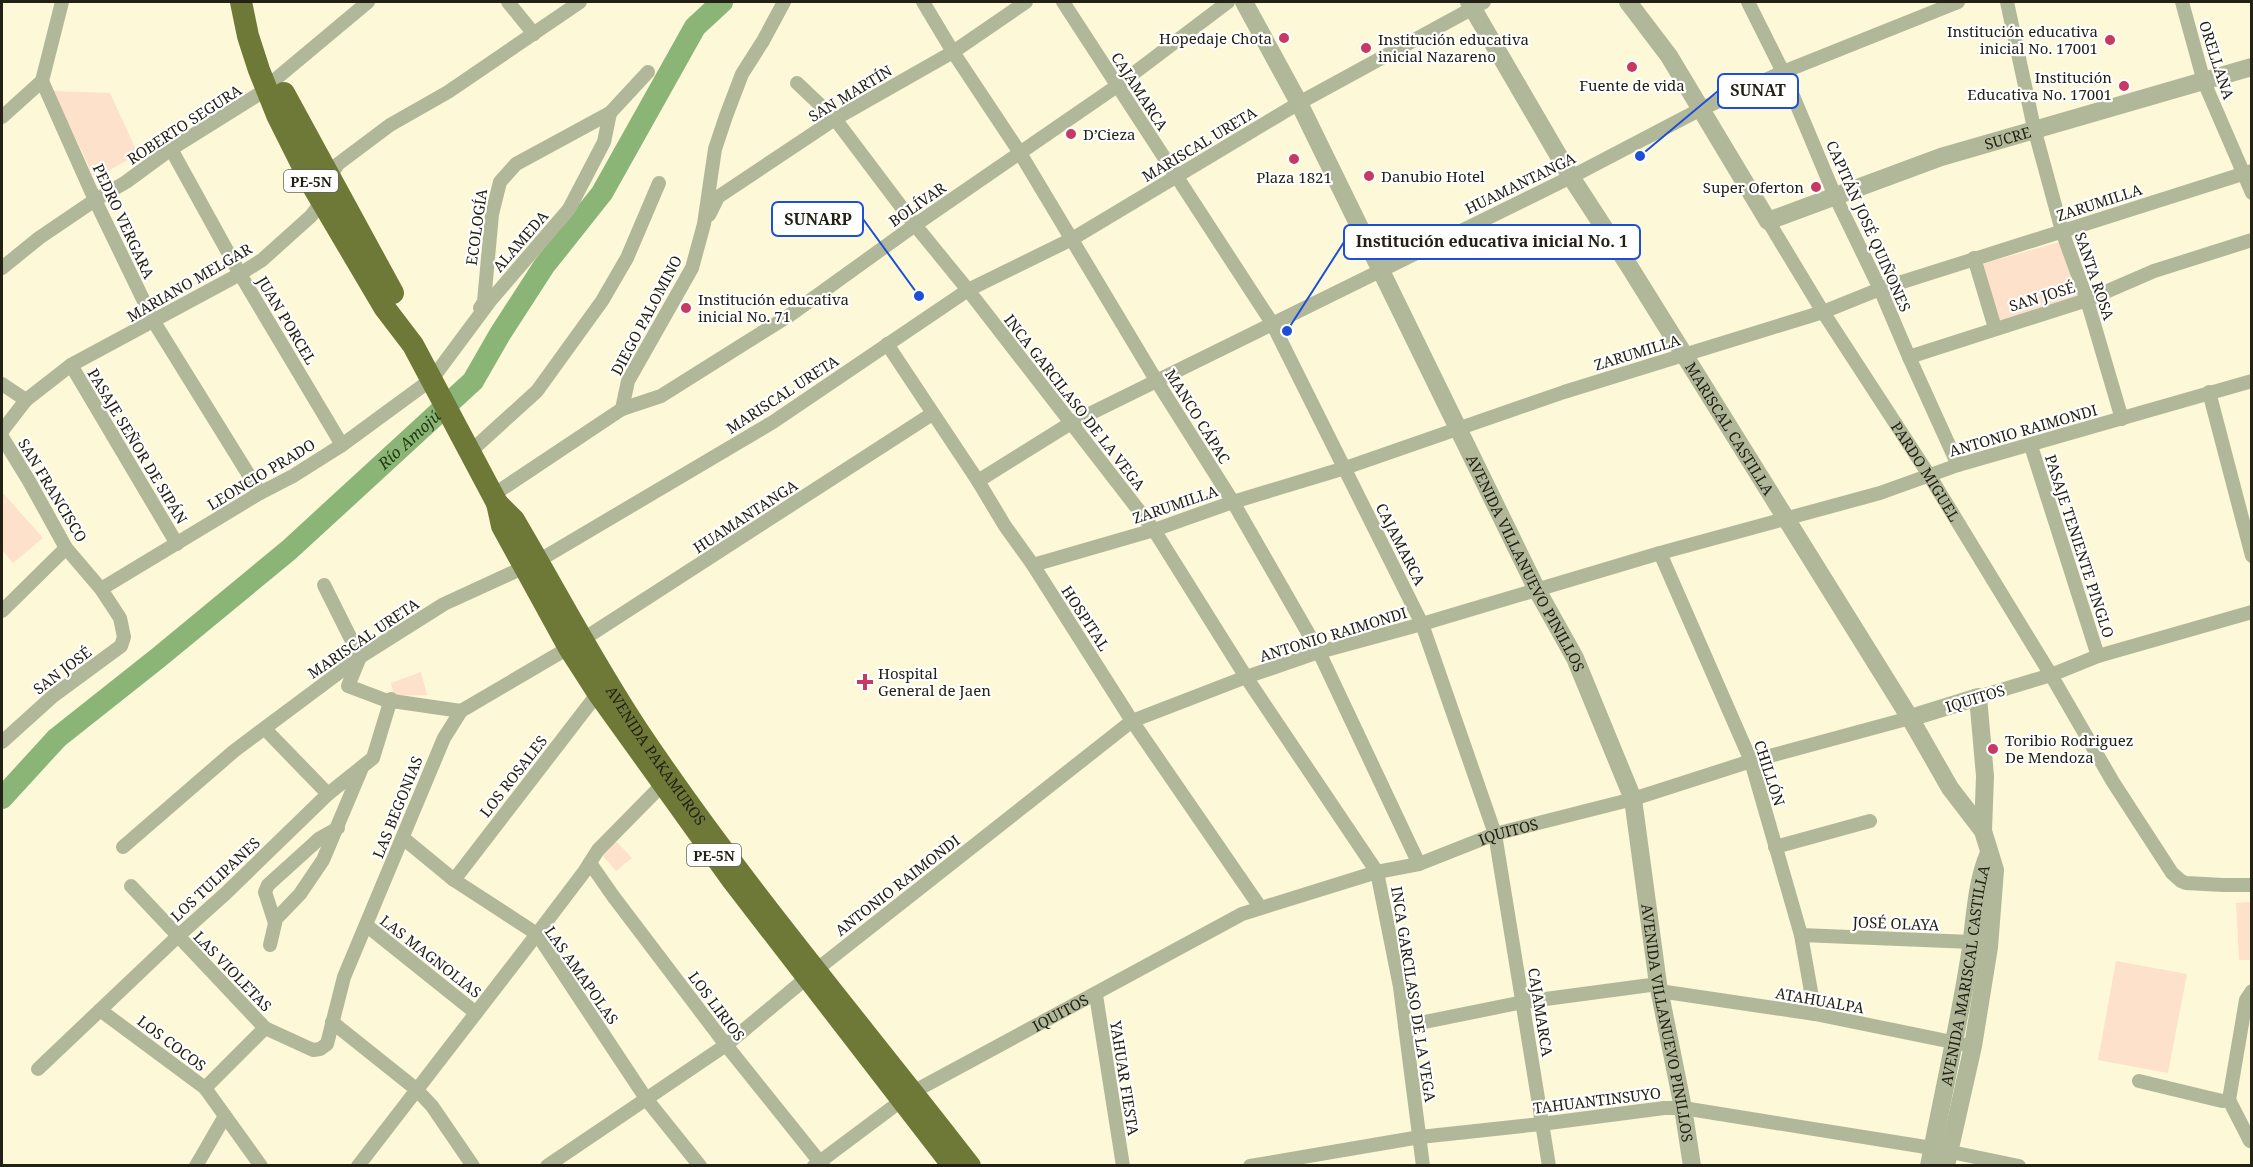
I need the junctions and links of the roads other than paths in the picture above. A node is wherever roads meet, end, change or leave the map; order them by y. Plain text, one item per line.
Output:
1 (62, 2) edge
2 (241, 2) edge
3 (255, 2) edge
4 (368, 2) edge
5 (508, 2) edge
6 (580, 2) edge
7 (784, 2) edge
8 (923, 2) edge
9 (1026, 2) edge
10 (1063, 2) edge
11 (1228, 2) edge
12 (1244, 2) edge
13 (1628, 2) edge
14 (1748, 2) edge
15 (1958, 2) edge
16 (2007, 2) edge
17 (2182, 2) edge
18 (1475, 3) edge
19 (534, 34) junction
20 (953, 52) junction
21 (2252, 67) edge
22 (648, 72) dead end
23 (1783, 72) junction
24 (42, 81) junction
25 (797, 82) dead end
26 (2204, 82) junction
27 (272, 83) junction
28 (1117, 86) junction
29 (1299, 103) junction
30 (1701, 109) junction
31 (610, 113) junction
32 (2, 117) edge
33 (835, 119) junction
34 (2034, 128) junction
35 (171, 148) junction
36 (1020, 153) junction
37 (2247, 172) edge
38 (328, 177) junction
39 (1177, 177) junction
40 (1571, 177) junction
41 (659, 183) dead end
42 (2252, 193) edge
43 (1835, 196) junction
44 (320, 199) junction
45 (95, 200) junction
46 (1768, 221) junction
47 (704, 224) junction
48 (915, 225) junction
49 (2062, 231) junction
50 (1072, 239) junction
51 (2252, 240) edge
52 (1974, 258) junction
53 (2, 268) edge
54 (1380, 271) junction
55 (240, 274) junction
56 (1880, 289) junction
57 (968, 290) junction
58 (2087, 300) junction
59 (1823, 312) junction
60 (154, 322) junction
61 (1272, 323) junction
62 (1995, 328) junction
63 (468, 332) junction
64 (887, 344) junction
65 (413, 345) junction
66 (1684, 356) junction
67 (1909, 357) junction
68 (71, 365) junction
69 (1156, 380) junction
70 (2252, 381) edge
71 (2, 384) edge
72 (435, 385) junction
73 (2209, 392) junction
74 (26, 400) junction
75 (622, 409) junction
76 (932, 414) junction
77 (2122, 419) junction
78 (1071, 423) junction
79 (1459, 429) junction
80 (2, 431) edge
81 (2, 437) edge
82 (342, 445) junction
83 (467, 445) junction
84 (2031, 446) junction
85 (1958, 465) junction
86 (1345, 468) junction
87 (1929, 475) junction
88 (978, 481) junction
89 (260, 493) junction
90 (495, 499) junction
91 (1233, 502) junction
92 (1785, 520) junction
93 (1154, 530) junction
94 (177, 543) junction
95 (66, 548) junction
96 (1660, 553) junction
97 (2252, 556) edge
98 (531, 564) junction
99 (1033, 565) junction
100 (324, 585) dead end
101 (101, 589) junction
102 (1537, 590) junction
103 (2, 611) edge
104 (2252, 612) edge
105 (120, 618) joint
106 (1422, 624) junction
107 (575, 644) junction
108 (1319, 652) junction
109 (2098, 656) junction
110 (360, 657) junction
111 (2051, 675) junction
112 (1246, 677) junction
113 (598, 693) junction
114 (1978, 697) junction
115 (391, 699) junction
116 (460, 711) junction
117 (1910, 718) junction
118 (1132, 721) junction
119 (265, 729) junction
120 (2, 742) edge
121 (1751, 761) junction
122 (362, 768) junction
123 (662, 785) junction
124 (328, 794) junction
125 (1633, 799) junction
126 (1870, 821) dead end
127 (338, 828) junction
128 (1983, 831) junction
129 (1495, 834) junction
130 (403, 838) junction
131 (123, 847) dead end
132 (1775, 848) junction
133 (1989, 853) joint
134 (590, 862) junction
135 (1419, 864) junction
136 (1377, 872) junction
137 (454, 880) junction
138 (2252, 885) edge
139 (131, 886) dead end
140 (1260, 907) junction
141 (274, 923) junction
142 (366, 925) junction
143 (537, 934) junction
144 (1801, 935) junction
145 (177, 937) junction
146 (270, 945) dead end
147 (1981, 945) junction
148 (811, 974) junction
149 (1659, 988) junction
150 (2252, 991) edge
151 (1096, 995) junction
152 (1523, 1002) junction
153 (100, 1010) junction
154 (476, 1013) junction
155 (1815, 1014) junction
156 (332, 1022) junction
157 (1405, 1026) junction
158 (265, 1028) junction
159 (1955, 1043) junction
160 (327, 1044) joint
161 (726, 1045) junction
162 (1973, 1046) junction
163 (38, 1069) dead end
164 (2139, 1081) dead end
165 (205, 1088) junction
166 (416, 1089) junction
167 (908, 1096) junction
168 (647, 1100) junction
169 (2229, 1100) junction
170 (1683, 1108) junction
171 (225, 1116) junction
172 (1541, 1124) junction
173 (1420, 1137) junction
174 (2250, 1141) dead end
175 (1939, 1158) edge
176 (819, 1164) edge
177 (196, 1166) edge
178 (261, 1166) edge
179 (358, 1166) edge
180 (473, 1166) edge
181 (547, 1166) edge
182 (700, 1166) edge
183 (953, 1166) edge
184 (970, 1166) edge
185 (1123, 1166) edge
186 (1250, 1166) edge
187 (1423, 1166) edge
188 (1549, 1166) edge
189 (1692, 1166) edge
190 (2019, 1166) edge

1 - 24 street
2 - 27 highway, PE-5N
3 - 27 highway, PE-5N
4 - 27 street, ROBERTO SEGURA
5 - 19 street
6 - 19 street, MARIANO MELGAR
7 - 47 street, DIEGO PALOMINO
8 - 20 street, MANCO CÁPAC
9 - 20 street, SAN MARTÍN
10 - 28 street, CAJAMARCA
11 - 28 street, BOLÍVAR
12 - 29 street, AVENIDA VILLANUEVO PINILLOS
13 - 30 street, PARDO MIGUEL
14 - 23 street, CAPITÁN JOSÉ QUIÑONES
15 - 23 street, HUAMANTANGA
16 - 34 street, SANTA ROSA
17 - 26 street, ORELLANA
18 - 29 street, MARISCAL URETA
18 - 40 street, MARISCAL CASTILLA
19 - 38 street, MARIANO MELGAR
20 - 33 street, SAN MARTÍN
20 - 36 street, MANCO CÁPAC
21 - 26 street, SUCRE
22 - 31 street
23 - 30 street, HUAMANTANGA
23 - 43 street, CAPITÁN JOSÉ QUIÑONES
24 - 32 street
24 - 45 street, PEDRO VERGARA
25 - 33 street, INCA GARCILASO DE LA VEGA
26 - 34 street, SUCRE
26 - 37 street, ORELLANA
27 - 35 street, ROBERTO SEGURA
27 - 38 highway, PE-5N
27 - 44 highway, PE-5N
28 - 36 street, BOLÍVAR
28 - 39 street, CAJAMARCA
29 - 39 street, MARISCAL URETA
29 - 54 street, AVENIDA VILLANUEVO PINILLOS
30 - 40 street, HUAMANTANGA
30 - 46 street, PARDO MIGUEL
31 - 63 street, ALAMEDA
31 - 63 street, ECOLOGÍA
33 - 47 street, SAN MARTÍN
33 - 48 street, INCA GARCILASO DE LA VEGA
34 - 43 street, SUCRE
34 - 49 street, SANTA ROSA
35 - 45 street, ROBERTO SEGURA
35 - 55 street, JUAN PORCEL
36 - 48 street, BOLÍVAR
36 - 50 street, MANCO CÁPAC
37 - 42 street, ORELLANA
37 - 49 street, ZARUMILLA
38 - 44 street, MARIANO MELGAR
38 - 65 highway, PE-5N
39 - 50 street, MARISCAL URETA
39 - 61 street, CAJAMARCA
40 - 54 street, HUAMANTANGA
40 - 66 street, MARISCAL CASTILLA
41 - 83 street
43 - 46 street, SUCRE
43 - 56 street, CAPITÁN JOSÉ QUIÑONES
44 - 55 street, MARIANO MELGAR
44 - 65 highway, PE-5N
45 - 53 street, ROBERTO SEGURA
45 - 60 street, PEDRO VERGARA
46 - 59 street, PARDO MIGUEL
47 - 75 street, DIEGO PALOMINO
48 - 57 street, INCA GARCILASO DE LA VEGA
48 - 75 street, BOLÍVAR
49 - 52 street, ZARUMILLA
49 - 58 street, SANTA ROSA
50 - 57 street, MARISCAL URETA
50 - 69 street, MANCO CÁPAC
51 - 58 street, SAN JOSÉ
52 - 56 street, ZARUMILLA
52 - 62 street
54 - 61 street, HUAMANTANGA
54 - 79 street, AVENIDA VILLANUEVO PINILLOS
55 - 60 street, MARIANO MELGAR
55 - 82 street, JUAN PORCEL
56 - 59 street, ZARUMILLA
56 - 67 street, CAPITÁN JOSÉ QUIÑONES
57 - 64 street, MARISCAL URETA
57 - 78 street, INCA GARCILASO DE LA VEGA
58 - 62 street, SAN JOSÉ
58 - 77 street, SANTA ROSA
59 - 66 street, ZARUMILLA
59 - 87 street, PARDO MIGUEL
60 - 68 street, MARIANO MELGAR
60 - 89 street, PEDRO VERGARA
61 - 69 street, HUAMANTANGA
61 - 86 street, CAJAMARCA
62 - 67 street, SAN JOSÉ
63 - 72 street, ALAMEDA
64 - 76 street, HOSPITAL
64 - 98 street, MARISCAL URETA
65 - 72 highway, PE-5N
66 - 79 street, ZARUMILLA
66 - 92 street, MARISCAL CASTILLA
67 - 85 street, CAPITÁN JOSÉ QUIÑONES
68 - 74 street, MARIANO MELGAR
68 - 94 street, PASAJE SEÑOR DE SIPÁN
69 - 78 street, HUAMANTANGA
69 - 91 street, MANCO CÁPAC
70 - 73 street, ANTONIO RAIMONDI
71 - 74 street
72 - 82 street, LEONCIO PRADO
72 - 83 highway, AVENIDA PAKAMUROS / PE-5N
73 - 77 street, ANTONIO RAIMONDI
73 - 97 street
74 - 80 street, MARIANO MELGAR
75 - 90 street, BOLÍVAR
76 - 88 street, HOSPITAL
76 - 107 street, HUAMANTANGA
77 - 84 street, ANTONIO RAIMONDI
78 - 88 street, HUAMANTANGA
78 - 93 street, INCA GARCILASO DE LA VEGA
79 - 86 street, ZARUMILLA
79 - 102 street, AVENIDA VILLANUEVO PINILLOS
81 - 95 street, SAN FRANCISCO
82 - 89 street, LEONCIO PRADO
83 - 90 highway, AVENIDA PAKAMUROS / PE-5N
84 - 85 street, ANTONIO RAIMONDI
84 - 109 street, PASAJE TENIENTE PINGLO
85 - 87 street, ANTONIO RAIMONDI
86 - 91 street, ZARUMILLA
86 - 106 street, CAJAMARCA
87 - 92 street, ANTONIO RAIMONDI
87 - 111 street, PARDO MIGUEL
88 - 99 street, HOSPITAL
89 - 94 street, LEONCIO PRADO
90 - 98 highway, AVENIDA PAKAMUROS / PE-5N
91 - 93 street, ZARUMILLA
91 - 108 street, MANCO CÁPAC
92 - 96 street, ANTONIO RAIMONDI
92 - 117 street, MARISCAL CASTILLA
93 - 99 street, ZARUMILLA
93 - 112 street, INCA GARCILASO DE LA VEGA
94 - 101 street, LEONCIO PRADO
95 - 101 street, SAN FRANCISCO
95 - 103 street
96 - 102 street, ANTONIO RAIMONDI
96 - 121 street, CHILLÓN
98 - 107 highway, AVENIDA PAKAMUROS / PE-5N
98 - 110 street, MARISCAL URETA
99 - 118 street, HOSPITAL
100 - 110 street
101 - 105 street, SAN FRANCISCO
102 - 106 street, ANTONIO RAIMONDI
102 - 125 street, AVENIDA VILLANUEVO PINILLOS
104 - 109 street, IQUITOS
105 - 120 street, SAN JOSÉ
106 - 108 street, ANTONIO RAIMONDI
106 - 129 street, CAJAMARCA
107 - 113 highway, AVENIDA PAKAMUROS / PE-5N
107 - 116 street, LAS BEGONIAS
107 - 148 highway, AVENIDA PAKAMUROS / PE-5N
108 - 112 street, ANTONIO RAIMONDI
108 - 135 street, MANCO CÁPAC
109 - 111 street, IQUITOS
110 - 115 street
110 - 119 street, MARISCAL URETA
111 - 114 street, IQUITOS
111 - 138 street, PARDO MIGUEL
112 - 118 street, ANTONIO RAIMONDI
112 - 136 street, INCA GARCILASO DE LA VEGA
113 - 123 highway, AVENIDA PAKAMUROS / PE-5N
113 - 137 street, LOS ROSALES
114 - 117 street, IQUITOS
114 - 128 street
115 - 116 street
115 - 122 street, LOS TULIPANES
116 - 130 street, LAS BEGONIAS
117 - 121 street, IQUITOS
117 - 128 street, MARISCAL CASTILLA
118 - 140 street, HOSPITAL
118 - 148 street, ANTONIO RAIMONDI
119 - 124 street
119 - 131 street, MARISCAL URETA
121 - 125 street, IQUITOS
121 - 132 street, CHILLÓN
122 - 124 street, LOS TULIPANES
122 - 127 street
123 - 134 street
123 - 148 highway, AVENIDA PAKAMUROS / PE-5N
124 - 145 street, LOS TULIPANES
125 - 129 street, IQUITOS
125 - 149 street, AVENIDA VILLANUEVO PINILLOS
126 - 132 street
127 - 141 street
127 - 141 street
128 - 133 street, MARISCAL CASTILLA
129 - 135 street, IQUITOS
129 - 152 street, CAJAMARCA
130 - 137 street, LAS AMAPOLAS
130 - 142 street, LAS BEGONIAS
132 - 144 street, CHILLÓN
133 - 147 street, AVENIDA MARISCAL CASTILLA
134 - 143 street
134 - 161 street, LOS LIRIOS
135 - 136 street, IQUITOS
136 - 140 street, IQUITOS
136 - 157 street, INCA GARCILASO DE LA VEGA
137 - 143 street, LAS AMAPOLAS
139 - 145 street, LAS VIOLETAS
140 - 151 street, IQUITOS
141 - 146 street
142 - 154 street, LAS MAGNOLIAS
142 - 156 street, LAS BEGONIAS
143 - 154 street
143 - 168 street, LAS AMAPOLAS
144 - 147 street, JOSÉ OLAYA
144 - 155 street, CHILLÓN
145 - 153 street, LOS TULIPANES
145 - 158 street, LAS VIOLETAS
147 - 159 street, AVENIDA MARISCAL CASTILLA
147 - 162 street, AVENIDA MARISCAL CASTILLA
148 - 161 street, ANTONIO RAIMONDI
148 - 167 highway, AVENIDA PAKAMUROS / PE-5N
149 - 152 street, ATAHUALPA
149 - 155 street, ATAHUALPA
149 - 170 street, AVENIDA VILLANUEVO PINILLOS
150 - 169 street
151 - 167 street, IQUITOS
151 - 185 street, YAHUAR FIESTA
152 - 157 street, ATAHUALPA
152 - 172 street, CAJAMARCA
153 - 163 street, LOS TULIPANES
153 - 165 street, LOS COCOS
154 - 166 street
155 - 159 street, ATAHUALPA
156 - 160 street, LAS BEGONIAS
156 - 166 street
157 - 173 street, INCA GARCILASO DE LA VEGA
158 - 160 street, LAS VIOLETAS
158 - 165 street
159 - 162 street, ATAHUALPA
159 - 175 street, AVENIDA MARISCAL CASTILLA
161 - 168 street, ANTONIO RAIMONDI
161 - 176 street, LOS LIRIOS
162 - 175 street, AVENIDA MARISCAL CASTILLA
164 - 169 street
165 - 171 street, LOS COCOS
166 - 179 street
166 - 180 street
167 - 176 street, IQUITOS
167 - 183 highway, AVENIDA PAKAMUROS / PE-5N
167 - 184 highway, AVENIDA PAKAMUROS / PE-5N
168 - 181 street, ANTONIO RAIMONDI
168 - 182 street, LAS AMAPOLAS
169 - 174 street
170 - 172 street, TAHUANTINSUYO
170 - 175 street, TAHUANTINSUYO
170 - 189 street, AVENIDA VILLANUEVO PINILLOS
171 - 177 street
171 - 178 street, LOS COCOS
172 - 173 street, TAHUANTINSUYO
172 - 188 street, CAJAMARCA
173 - 186 street, TAHUANTINSUYO
173 - 187 street, INCA GARCILASO DE LA VEGA
175 - 190 street, TAHUANTINSUYO

